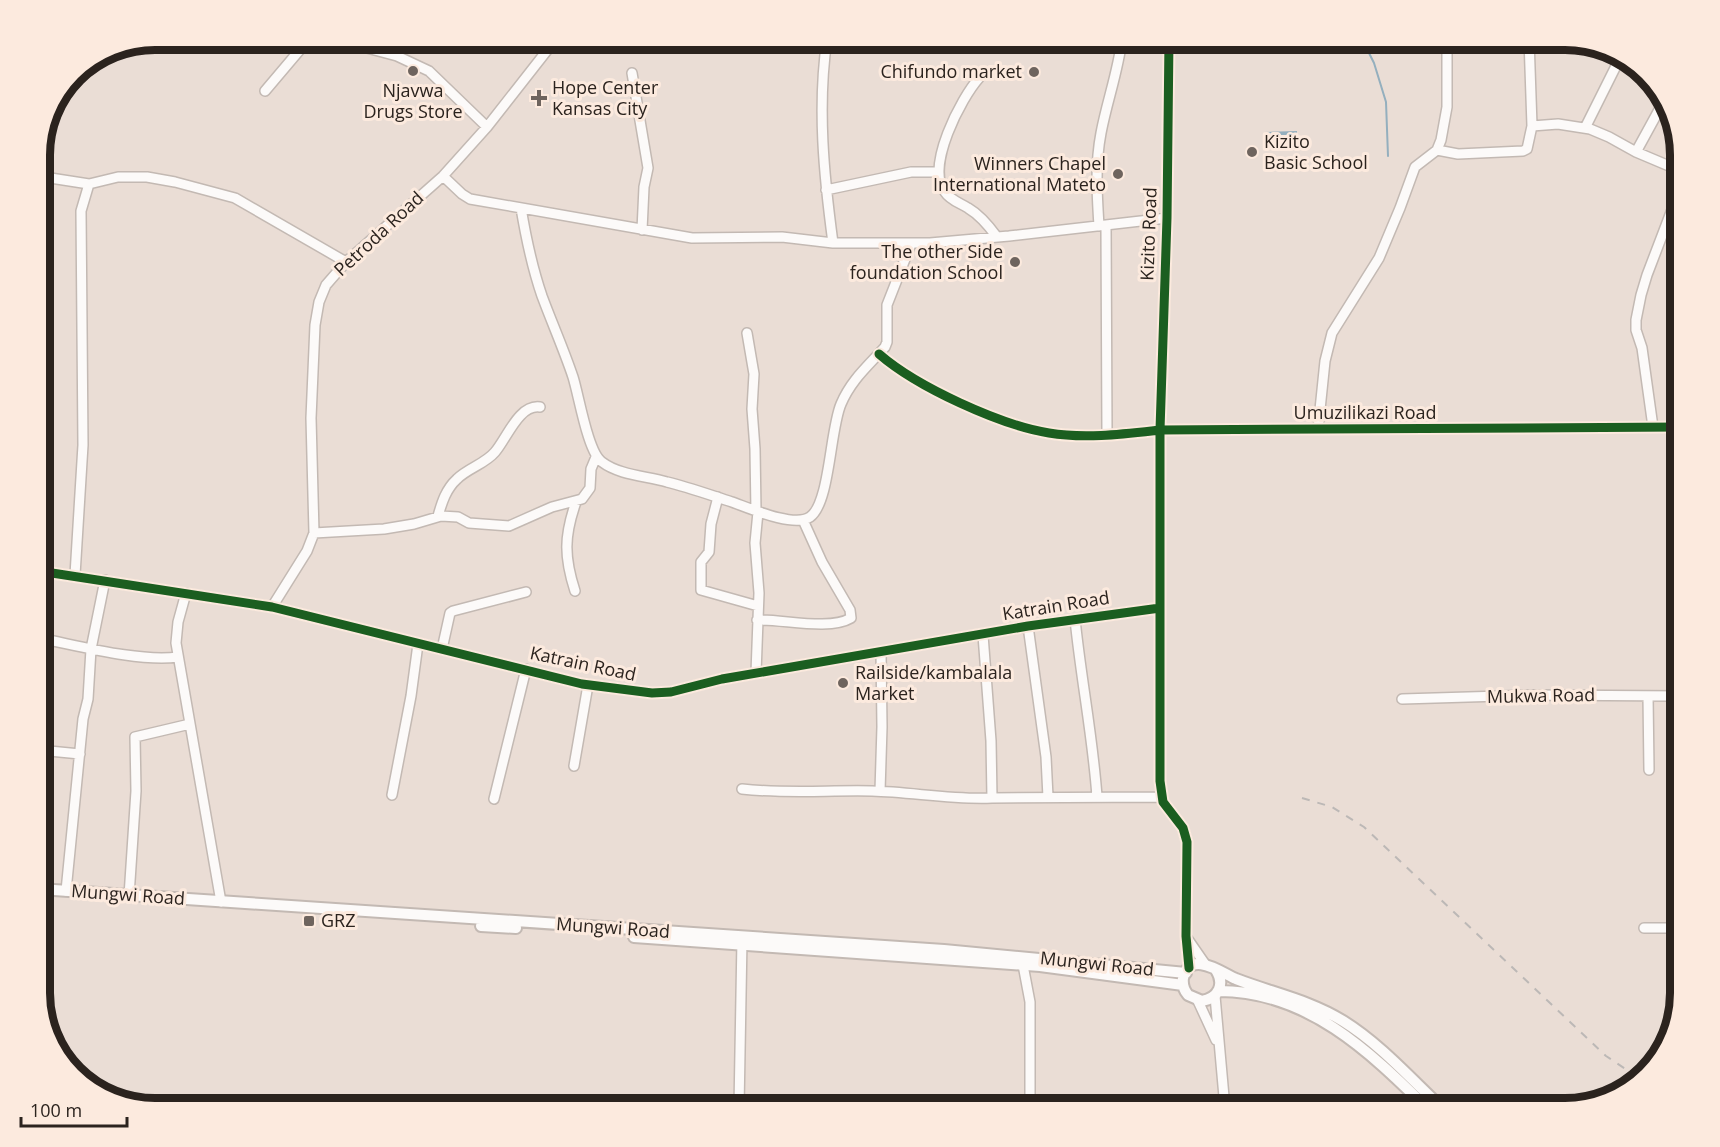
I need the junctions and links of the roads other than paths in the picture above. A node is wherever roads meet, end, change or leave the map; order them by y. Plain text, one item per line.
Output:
1 (300, 50) edge
2 (374, 50) edge
3 (547, 50) edge
4 (826, 50) edge
5 (1120, 50) edge
6 (1169, 50) edge
7 (1447, 50) edge
8 (1529, 50) edge
9 (1618, 64) edge
10 (632, 73) dead end
11 (979, 78) dead end
12 (265, 90) dead end
13 (1660, 108) edge
14 (1532, 126) junction
15 (487, 127) junction
16 (1585, 128) junction
17 (1437, 150) junction
18 (1635, 152) junction
19 (1670, 166) edge
20 (939, 172) junction
21 (443, 176) junction
22 (50, 178) edge
23 (89, 184) junction
24 (826, 190) junction
25 (521, 208) junction
26 (1670, 215) edge
27 (1167, 218) junction
28 (1102, 225) junction
29 (642, 230) junction
30 (997, 237) junction
31 (833, 243) junction
32 (911, 244) junction
33 (346, 262) junction
34 (747, 333) dead end
35 (879, 354) junction
36 (540, 407) dead end
37 (1670, 427) edge
38 (1653, 428) junction
39 (1318, 429) junction
40 (1160, 430) junction
41 (1107, 434) junction
42 (596, 457) junction
43 (718, 497) junction
44 (576, 502) junction
45 (757, 511) junction
46 (438, 516) junction
47 (803, 520) junction
48 (314, 534) junction
49 (50, 572) edge
50 (75, 575) junction
51 (105, 579) junction
52 (575, 591) dead end
53 (526, 592) dead end
54 (186, 593) junction
55 (758, 606) junction
56 (273, 607) junction
57 (1160, 608) junction
58 (1075, 619) junction
59 (757, 620) junction
60 (1028, 626) junction
61 (983, 635) junction
62 (50, 640) edge
63 (418, 644) junction
64 (92, 649) junction
65 (442, 649) junction
66 (881, 652) junction
67 (178, 657) junction
68 (526, 669) junction
69 (756, 673) junction
70 (588, 685) junction
71 (1648, 696) junction
72 (1670, 696) edge
73 (1401, 699) dead end
74 (190, 724) junction
75 (50, 751) edge
76 (80, 754) junction
77 (573, 766) dead end
78 (1649, 770) dead end
79 (742, 789) dead end
80 (880, 791) junction
81 (392, 795) dead end
82 (1048, 797) junction
83 (1097, 797) junction
84 (1161, 797) junction
85 (992, 798) junction
86 (494, 799) dead end
87 (50, 890) edge
88 (66, 891) junction
89 (50, 895) edge
90 (129, 896) junction
91 (221, 902) junction
92 (1644, 928) dead end
93 (1670, 928) edge
94 (1186, 936) junction
95 (742, 941) junction
96 (1205, 964) junction
97 (1023, 965) junction
98 (1216, 970) junction
99 (1187, 971) junction
100 (1183, 986) junction
101 (1217, 994) junction
102 (1198, 1001) junction
103 (1218, 1045) junction
104 (739, 1098) edge
105 (1030, 1098) edge
106 (1225, 1098) edge
107 (1417, 1098) edge
108 (1432, 1098) edge

1 - 12 street
2 - 15 street
3 - 15 street, Petroda Road
4 - 24 street
5 - 28 street
6 - 27 street, Kizito Road
7 - 17 street
8 - 14 street
9 - 16 street
10 - 29 street
11 - 20 street
13 - 18 street
14 - 16 street
14 - 17 street
15 - 21 street, Petroda Road
16 - 18 street
17 - 39 street
18 - 19 street
20 - 24 street
20 - 30 street
21 - 25 street
21 - 33 street, Petroda Road
22 - 23 street
23 - 33 street
23 - 50 street
24 - 31 street
25 - 29 street
25 - 42 street
26 - 38 street
27 - 28 street
27 - 40 street, Kizito Road
28 - 30 street
28 - 41 street
29 - 31 street
30 - 32 street
31 - 32 street
32 - 35 street
33 - 48 street, Petroda Road
34 - 45 street
35 - 41 street, Umuzilikazi Road
35 - 47 street
36 - 46 street
37 - 38 street, Umuzilikazi Road
38 - 39 street, Umuzilikazi Road
39 - 40 street, Umuzilikazi Road
40 - 41 street, Umuzilikazi Road
40 - 57 street, Kizito Road
42 - 43 street
42 - 44 street
43 - 45 street
43 - 55 street
44 - 46 street
44 - 52 street
45 - 47 street
45 - 55 street
46 - 48 street
47 - 59 street
48 - 56 street, Petroda Road
49 - 50 street, Katrain Road
50 - 51 street, Katrain Road
51 - 54 street, Katrain Road
51 - 64 street
53 - 65 street
54 - 56 street, Katrain Road
54 - 67 street
55 - 59 street
56 - 63 street, Katrain Road
57 - 58 street, Katrain Road
57 - 84 street, Kizito Road
58 - 60 street, Katrain Road
58 - 83 street
59 - 69 street
60 - 61 street, Katrain Road
60 - 82 street
61 - 66 street, Katrain Road
61 - 85 street
62 - 64 street
63 - 65 street, Katrain Road
63 - 81 street
64 - 67 street
64 - 76 street
65 - 68 street, Katrain Road
66 - 69 street, Katrain Road
66 - 80 street
67 - 74 street
68 - 70 street, Katrain Road
68 - 86 street
69 - 70 street, Katrain Road
70 - 77 street
71 - 72 street, Mukwa Road
71 - 73 street, Mukwa Road
71 - 78 street
74 - 90 street
74 - 91 street
75 - 76 street
76 - 88 street
79 - 80 street
80 - 85 street
82 - 83 street
82 - 85 street
83 - 84 street
84 - 94 street
87 - 88 main road, Mungwi Road
88 - 90 main road, Mungwi Road
89 - 95 main road, Mungwi Road
90 - 91 main road, Mungwi Road
91 - 95 main road, Mungwi Road
92 - 93 street
94 - 96 street
94 - 99 street
95 - 97 main road, Mungwi Road
95 - 99 main road, Mungwi Road
95 - 104 street
96 - 98 main road
96 - 99 main road
97 - 100 main road, Mungwi Road
97 - 105 street
98 - 101 main road
98 - 108 main road
99 - 100 main road
100 - 102 main road
101 - 102 main road
101 - 103 street
101 - 107 main road
102 - 103 street
103 - 106 street

